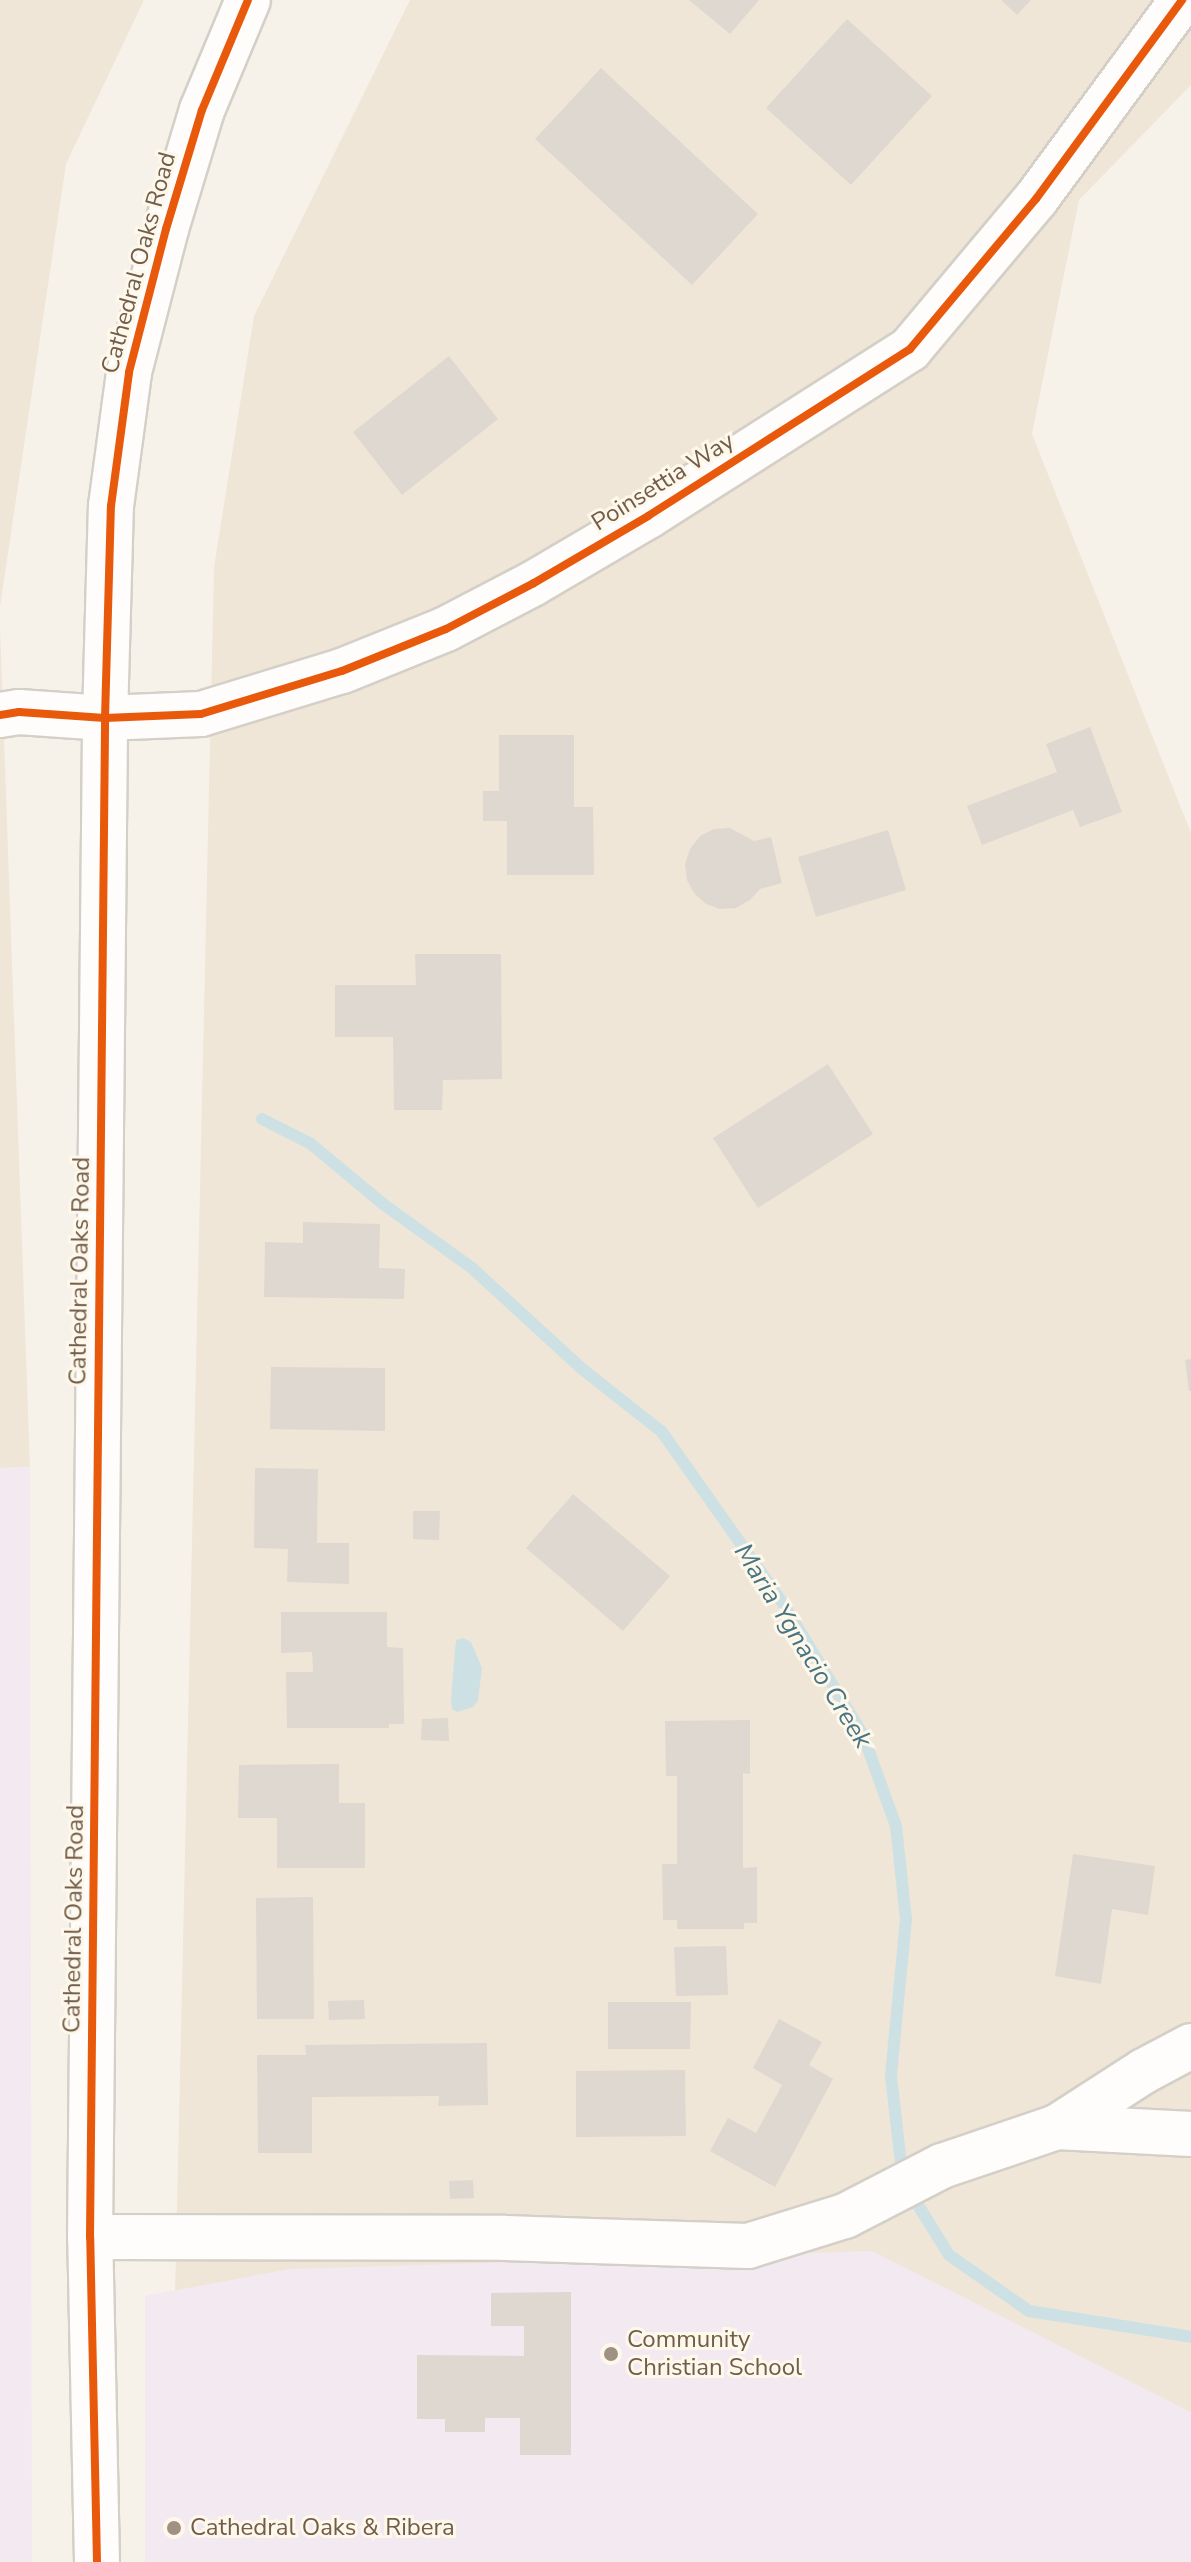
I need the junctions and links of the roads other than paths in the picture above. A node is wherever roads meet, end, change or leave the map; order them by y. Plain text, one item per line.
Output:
1 (248, 0) edge
2 (1182, 0) edge
3 (0, 715) edge
4 (105, 718) junction
5 (1191, 2046) edge
6 (1057, 2127) junction
7 (1191, 2134) edge
8 (90, 2237) junction
9 (97, 2562) edge

1 - 4 street, Cathedral Oaks Road
2 - 4 street, Poinsettia Way
3 - 4 street, Poinsettia Way
4 - 8 street, Cathedral Oaks Road
5 - 6 street
6 - 7 street
6 - 8 street
8 - 9 street, Cathedral Oaks Road

